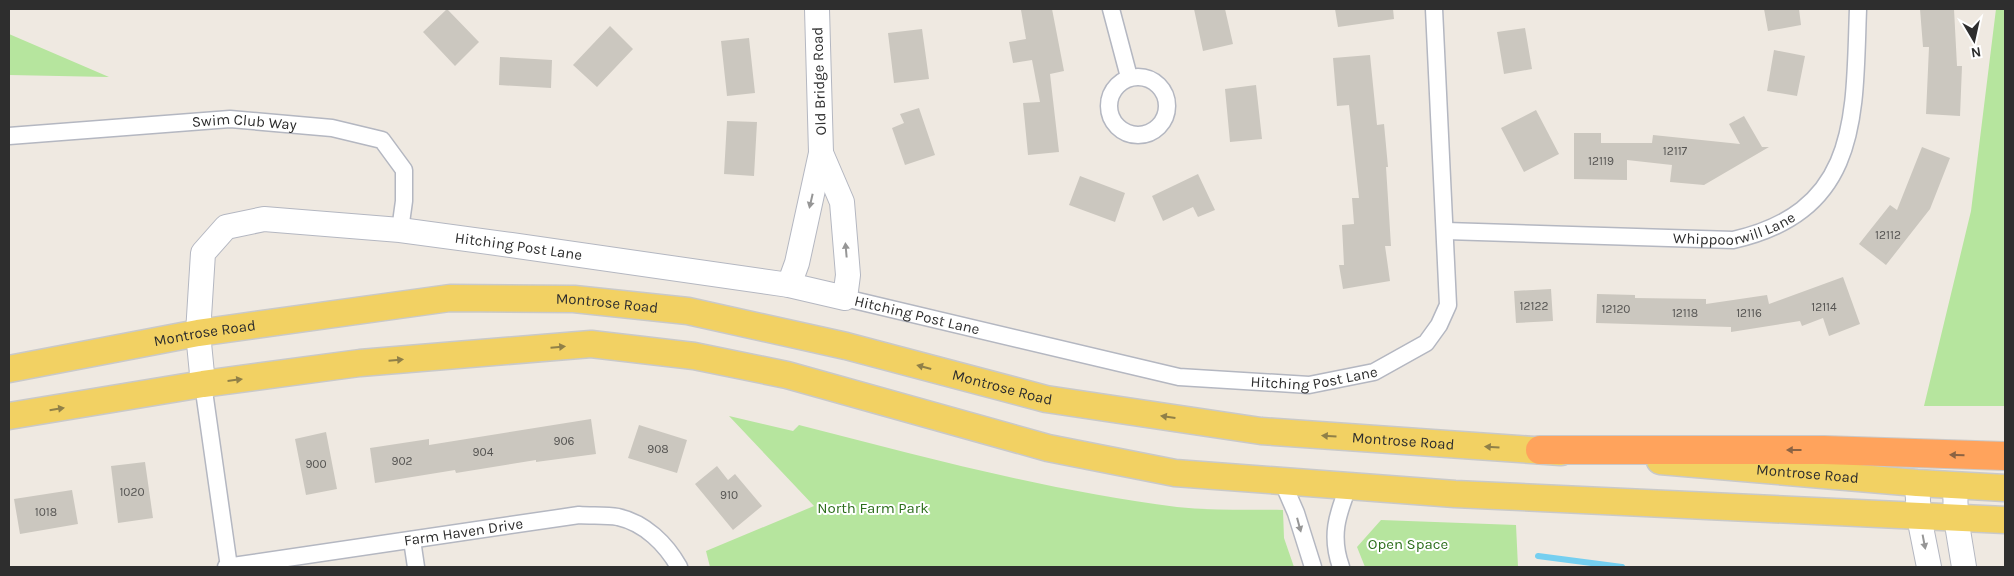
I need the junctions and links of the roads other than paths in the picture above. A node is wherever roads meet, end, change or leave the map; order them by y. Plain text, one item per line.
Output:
1 (816, 9) edge
2 (1111, 9) edge
3 (1434, 9) edge
4 (1858, 9) edge
5 (1129, 77) dead end
6 (9, 136) edge
7 (821, 153) junction
8 (400, 230) junction
9 (1446, 231) junction
10 (789, 285) junction
11 (845, 298) junction
12 (198, 333) junction
13 (9, 370) edge
14 (203, 384) junction
15 (9, 416) edge
16 (1540, 450) junction
17 (2005, 456) edge
18 (1283, 483) junction
19 (1917, 483) junction
20 (1349, 486) junction
21 (1955, 486) junction
22 (2005, 488) edge
23 (1919, 516) junction
24 (1956, 518) junction
25 (2005, 520) edge
26 (412, 540) junction
27 (228, 567) edge
28 (416, 567) edge
29 (679, 567) edge
30 (1313, 567) edge
31 (1341, 567) edge
32 (1929, 567) edge
33 (1964, 567) edge

1 - 7 street, Old Bridge Road
2 - 5 street
3 - 9 street, Hitching Post Lane
4 - 9 street, Whippoorwill Lane
6 - 8 street, Swim Club Way
7 -> 10 street, Old Bridge Road
11 -> 7 street, Old Bridge Road
8 - 10 street, Hitching Post Lane
8 - 12 street, Hitching Post Lane
9 - 11 street, Hitching Post Lane
10 - 11 street, Hitching Post Lane
12 - 13 main road, Montrose Road
12 - 14 street, Hitching Post Lane
16 -> 12 main road, Montrose Road
15 -> 14 main road
14 -> 18 main road
14 - 27 street, Farm Haven Drive
17 -> 16 highway
16 - 19 main road, Montrose Road
18 - 20 main road
18 -> 30 street
19 - 21 main road, Montrose Road
19 - 23 street
20 - 23 main road
20 - 31 street
21 - 22 main road, Montrose Road
21 - 24 street
23 - 24 main road
23 -> 32 street
24 - 25 main road
24 - 33 street
26 - 27 street, Farm Haven Drive
26 - 28 street
26 - 29 street, Farm Haven Drive

